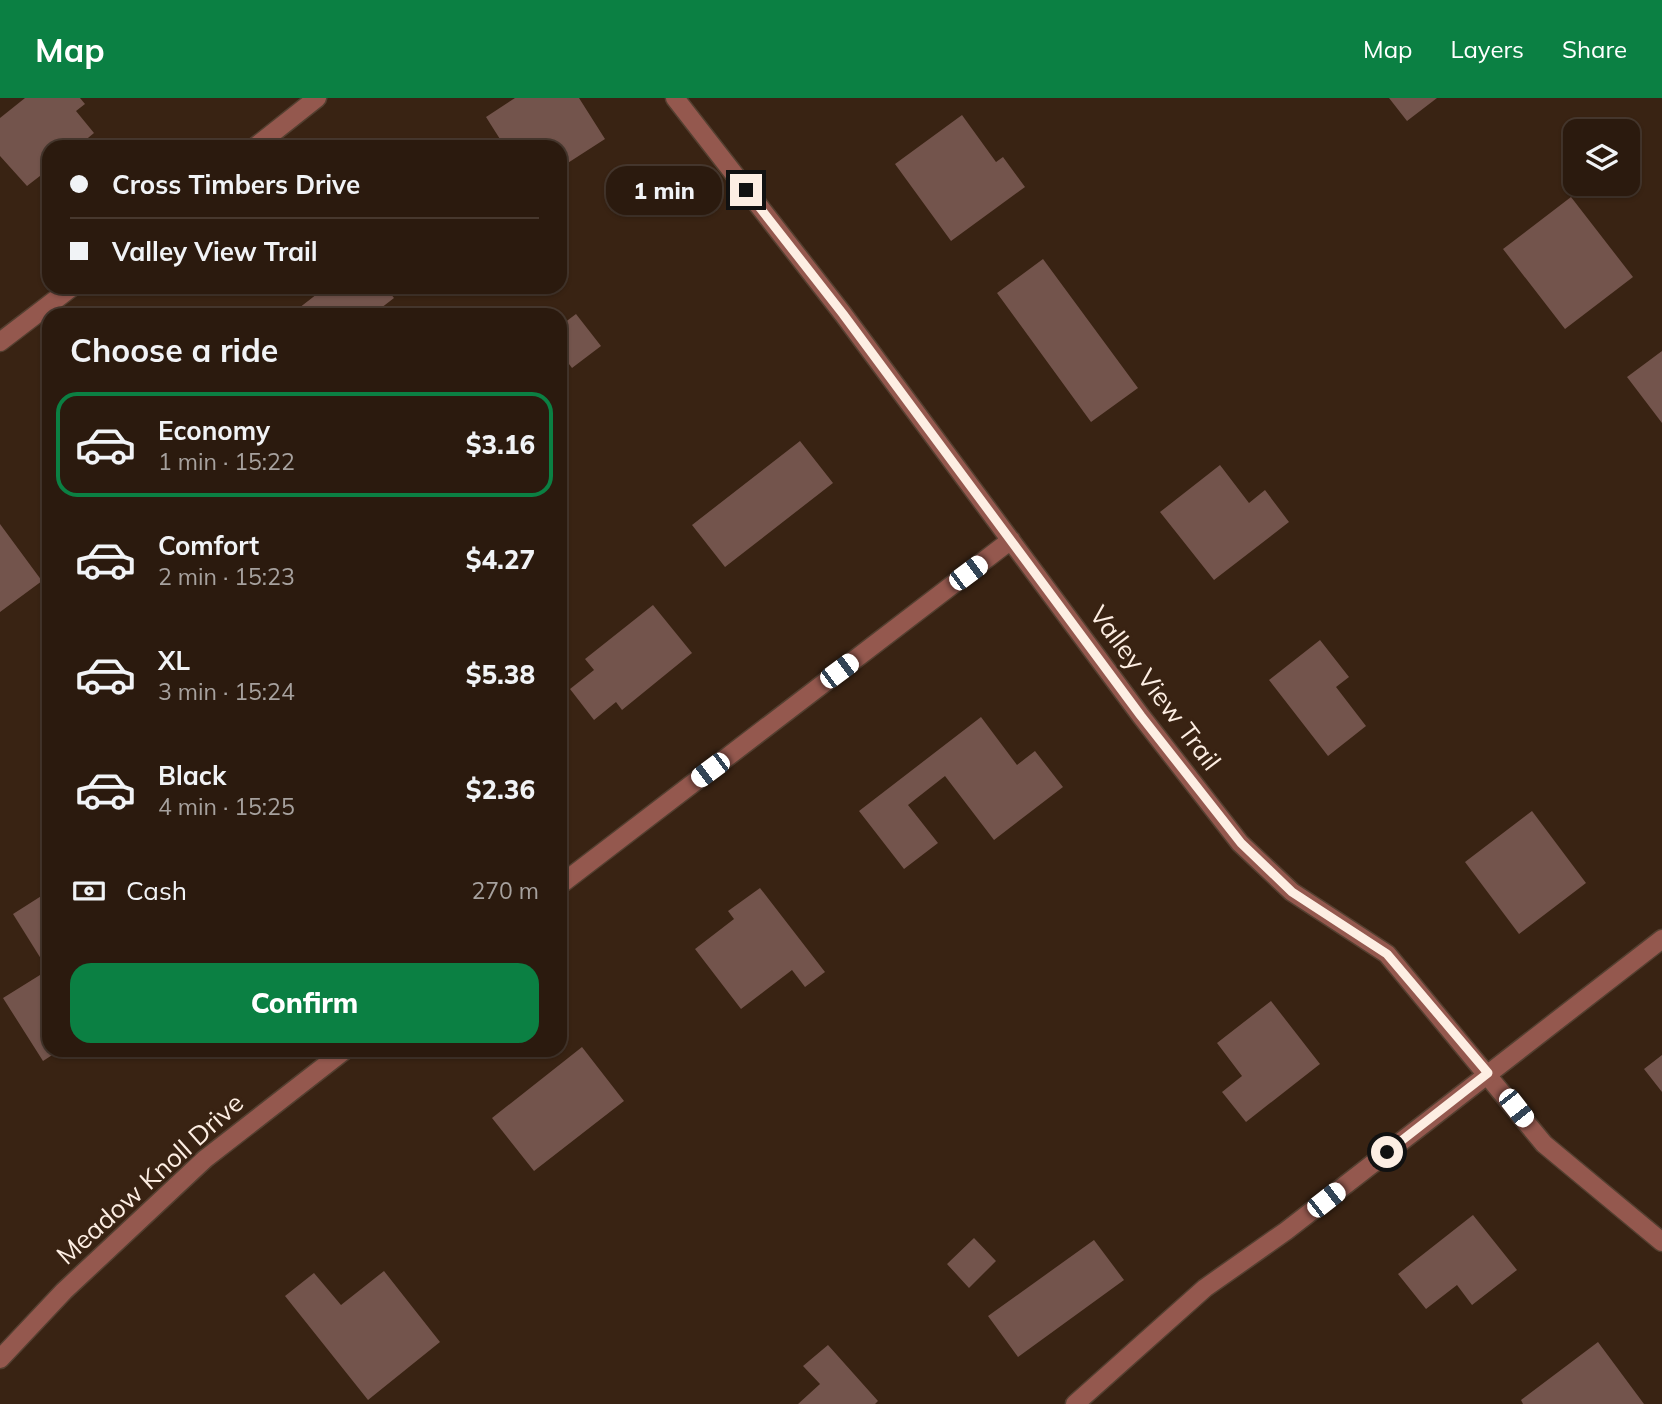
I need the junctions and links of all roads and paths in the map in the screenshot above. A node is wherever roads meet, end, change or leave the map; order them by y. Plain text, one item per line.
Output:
1 (317, 98) edge
2 (675, 98) edge
3 (264, 140) edge
4 (63, 294) edge
5 (45, 308) edge
6 (42, 310) edge
7 (0, 342) edge
8 (1011, 540) junction
9 (567, 880) edge
10 (1662, 939) edge
11 (336, 1057) edge
12 (1488, 1073) junction
13 (1662, 1242) edge
14 (0, 1359) edge
15 (1075, 1404) edge

1 - 3 street
2 - 8 street, Valley View Trail
4 - 5 street
6 - 7 street
8 - 9 street
8 - 12 street, Valley View Trail
10 - 12 street
11 - 14 street, Meadow Knoll Drive
12 - 13 street, Valley View Trail
12 - 15 street

